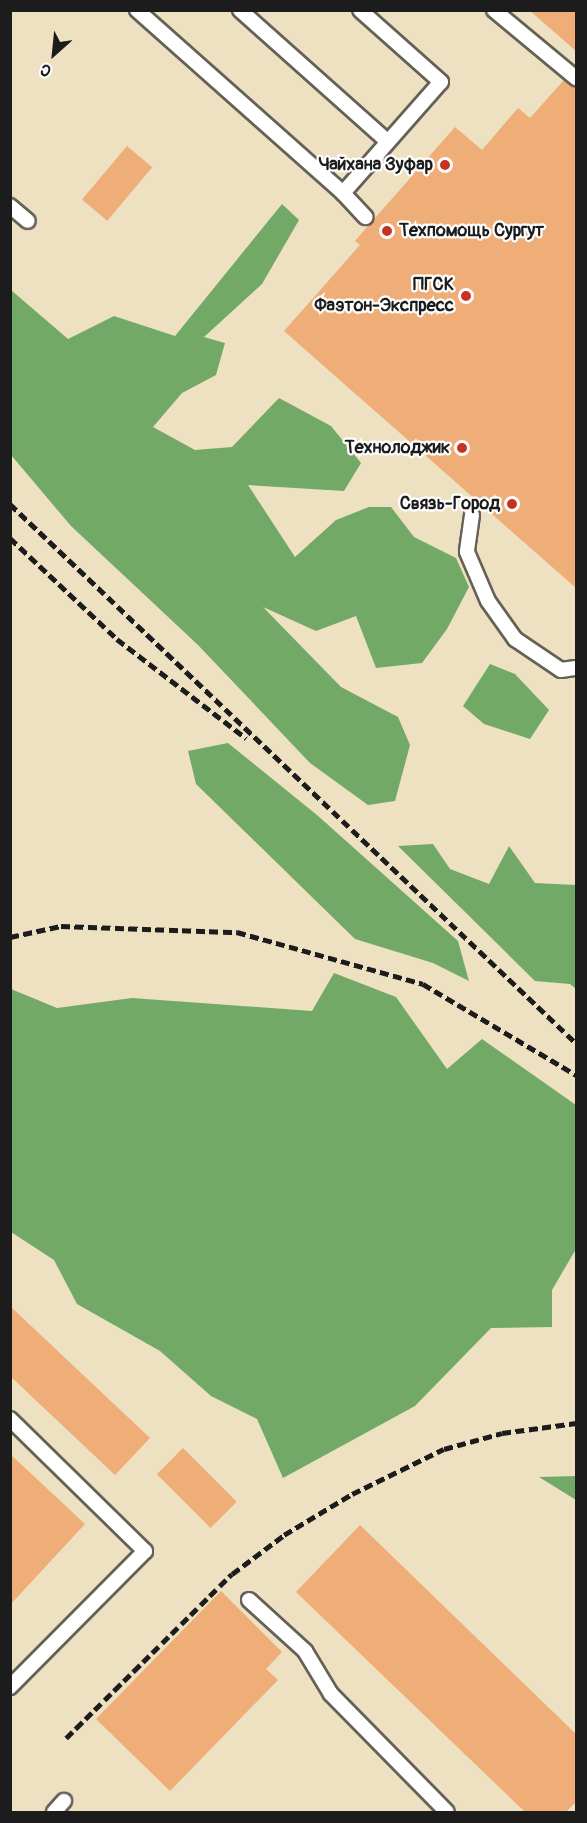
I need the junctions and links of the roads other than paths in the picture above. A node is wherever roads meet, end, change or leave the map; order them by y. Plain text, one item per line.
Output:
1 (240, 10) edge
2 (360, 10) edge
3 (494, 10) edge
4 (147, 14) edge
5 (576, 78) edge
6 (388, 142) junction
7 (343, 193) junction
8 (10, 206) edge
9 (365, 217) dead end
10 (28, 221) dead end
11 (472, 515) dead end
12 (576, 668) edge
13 (10, 1419) edge
14 (249, 1600) dead end
15 (10, 1687) edge
16 (64, 1801) dead end
17 (54, 1812) edge
18 (447, 1812) edge

1 - 6 lane
2 - 6 lane
3 - 5 lane
4 - 7 lane
6 - 7 lane
7 - 9 lane
8 - 10 lane
11 - 12 lane
13 - 15 lane
14 - 18 lane
16 - 17 lane

